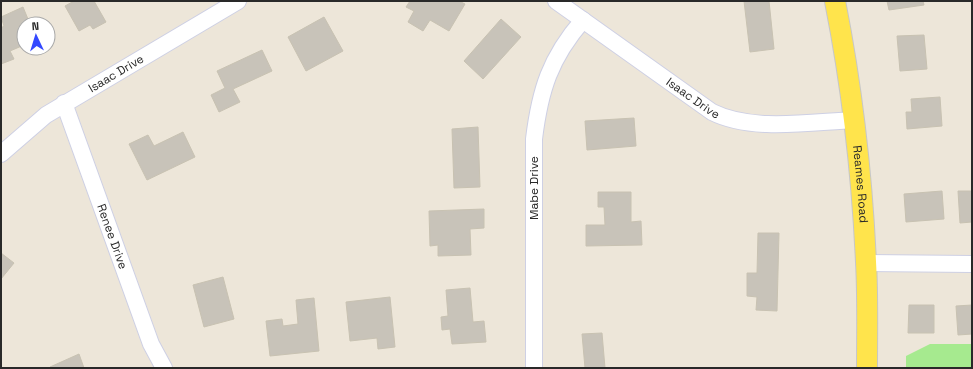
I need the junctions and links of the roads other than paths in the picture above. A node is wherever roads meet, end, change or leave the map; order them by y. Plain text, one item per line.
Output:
1 (238, 1) edge
2 (556, 1) edge
3 (835, 1) edge
4 (583, 20) junction
5 (64, 103) junction
6 (854, 120) junction
7 (1, 154) edge
8 (866, 263) junction
9 (972, 264) edge
10 (164, 368) edge
11 (534, 368) edge
12 (867, 368) edge

1 - 5 street, Isaac Drive
2 - 4 street, Isaac Drive
3 - 6 main road, Reames Road
4 - 6 street, Isaac Drive
4 - 11 street, Mabe Drive
5 - 7 street, Isaac Drive
5 - 10 street, Renee Drive
6 - 8 main road, Reames Road
8 - 9 street
8 - 12 main road, Reames Road

